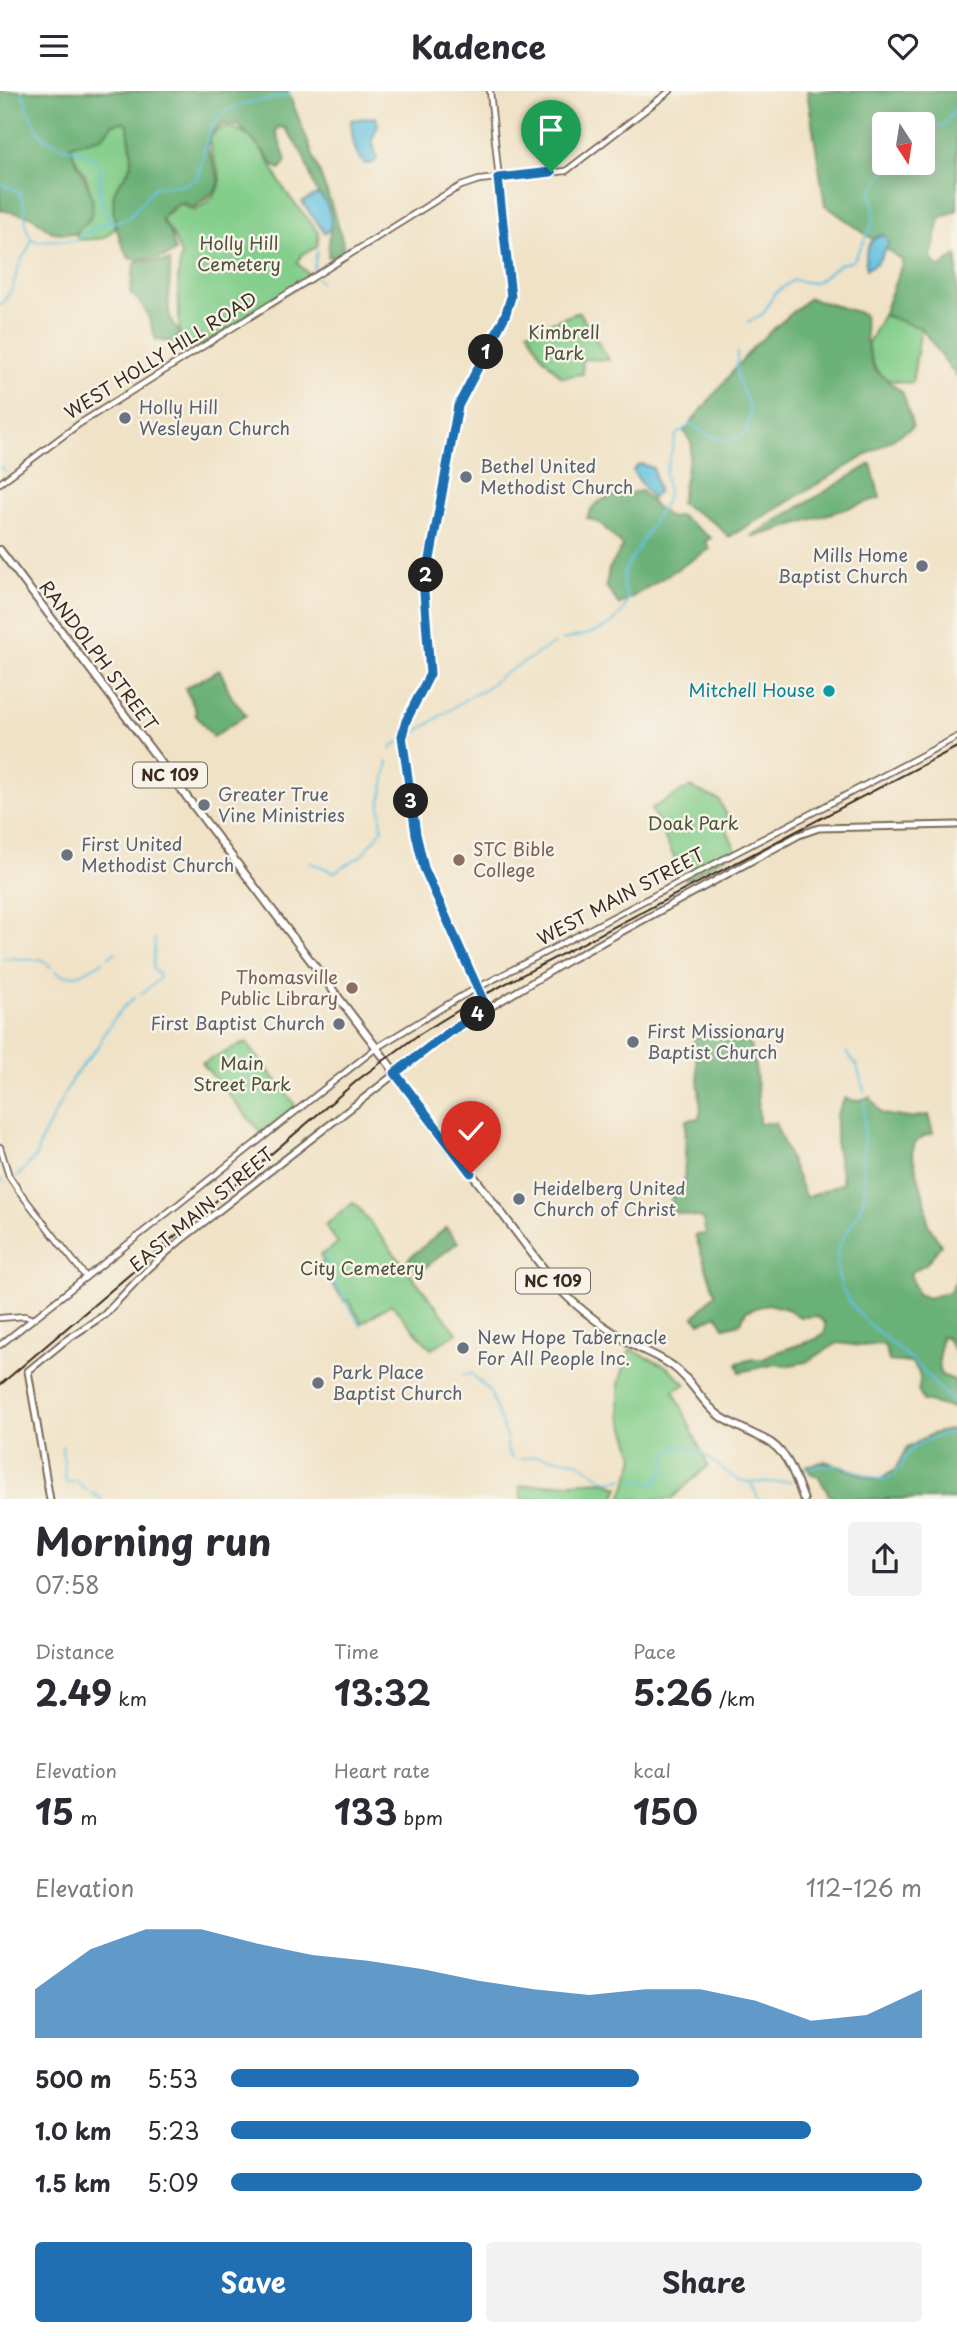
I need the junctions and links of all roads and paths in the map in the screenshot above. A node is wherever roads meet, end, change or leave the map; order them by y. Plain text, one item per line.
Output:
1 (490, 91) edge
2 (670, 91) edge
3 (498, 178) junction
4 (0, 483) edge
5 (0, 550) edge
6 (957, 737) edge
7 (957, 825) edge
8 (479, 987) junction
9 (487, 1009) junction
10 (376, 1048) junction
11 (395, 1073) junction
12 (0, 1147) edge
13 (86, 1277) junction
14 (0, 1318) edge
15 (32, 1319) junction
16 (0, 1345) edge
17 (50, 1499) edge
18 (804, 1499) edge

1 - 3 street
2 - 3 street, WEST HOLLY HILL ROAD
3 - 4 street, WEST HOLLY HILL ROAD
3 - 8 street
5 - 10 main road, RANDOLPH STREET / NC 109
6 - 8 street, WEST MAIN STREET
7 - 9 main road, WEST MAIN STREET
8 - 9 street
8 - 10 street, WEST MAIN STREET
9 - 11 main road, WEST MAIN STREET
10 - 11 main road, NC 109
10 - 13 street, EAST MAIN STREET
11 - 17 main road, EAST MAIN STREET
11 - 18 main road, NC 109
12 - 13 street
13 - 15 street, EAST MAIN STREET
14 - 15 street
15 - 16 street, EAST MAIN STREET

